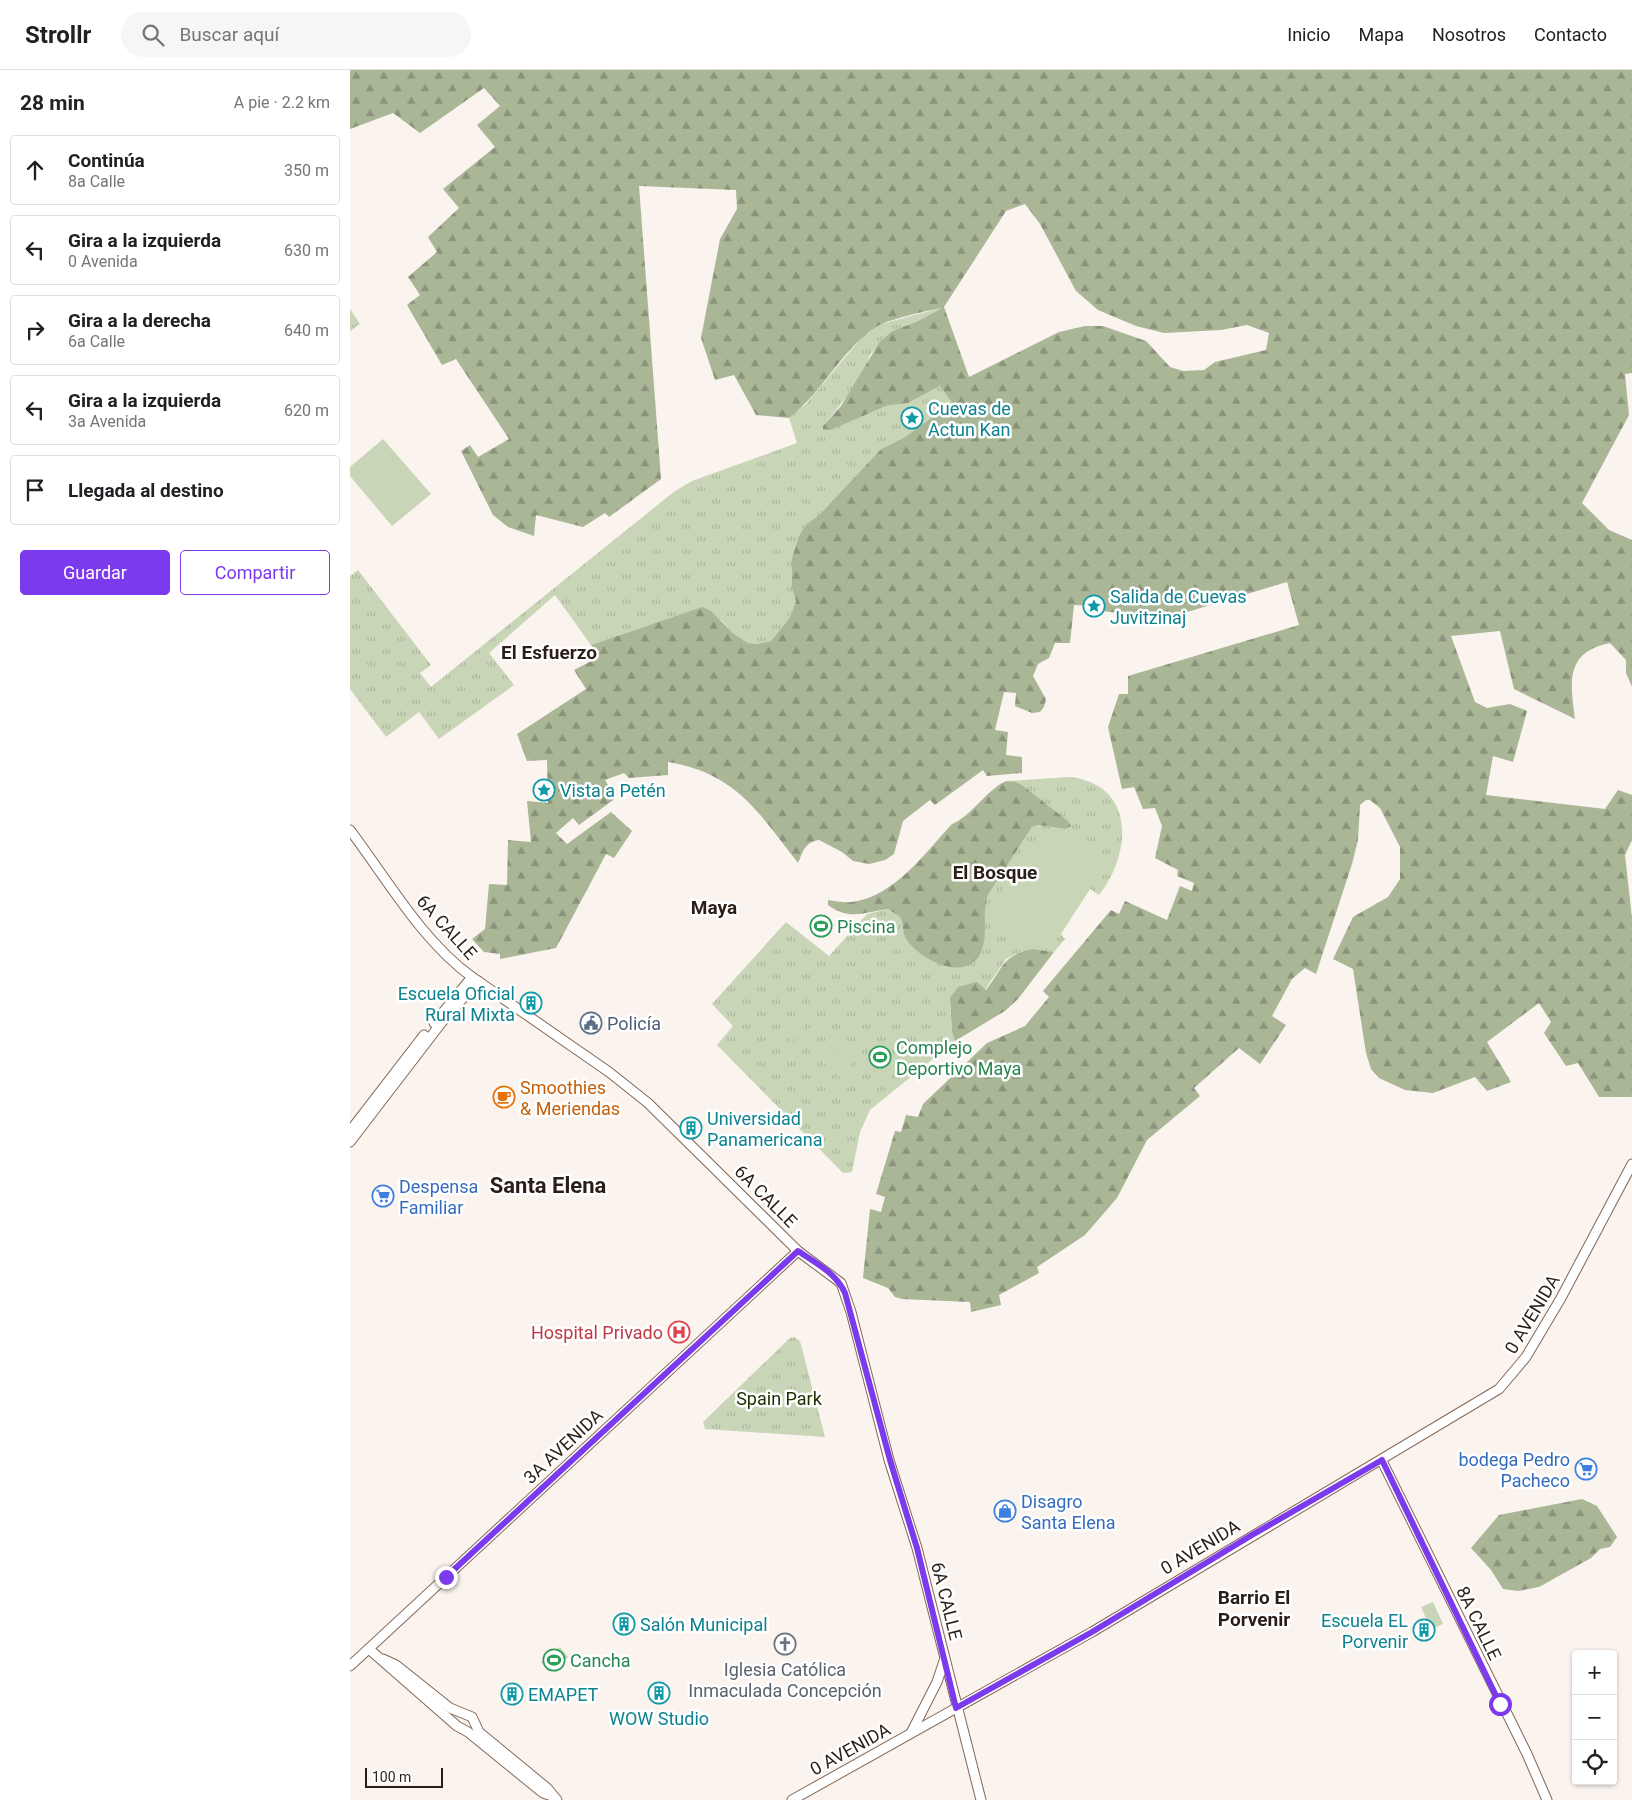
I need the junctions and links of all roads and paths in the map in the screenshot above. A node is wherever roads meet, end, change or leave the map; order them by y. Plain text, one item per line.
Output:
1 (350, 830) edge
2 (475, 979) junction
3 (350, 1131) edge
4 (350, 1142) edge
5 (1632, 1164) edge
6 (798, 1251) junction
7 (1382, 1460) junction
8 (369, 1649) junction
9 (380, 1658) junction
10 (944, 1660) junction
11 (350, 1666) edge
12 (956, 1708) junction
13 (909, 1735) junction
14 (555, 1798) edge
15 (792, 1800) edge
16 (981, 1800) edge
17 (1547, 1800) edge

1 - 2 street, 6A CALLE
2 - 3 street
2 - 4 street
2 - 6 street, 6A CALLE
5 - 7 street, 0 AVENIDA
6 - 8 street, 3A AVENIDA
6 - 10 street, 6A CALLE
7 - 12 street, 0 AVENIDA
7 - 17 street, 8A CALLE
8 - 9 street
8 - 11 street, 3A AVENIDA
9 - 14 street
9 - 14 street
10 - 12 street, 6A CALLE
10 - 13 street
12 - 13 street, 0 AVENIDA
12 - 16 street, 6A CALLE
13 - 15 street, 0 AVENIDA

